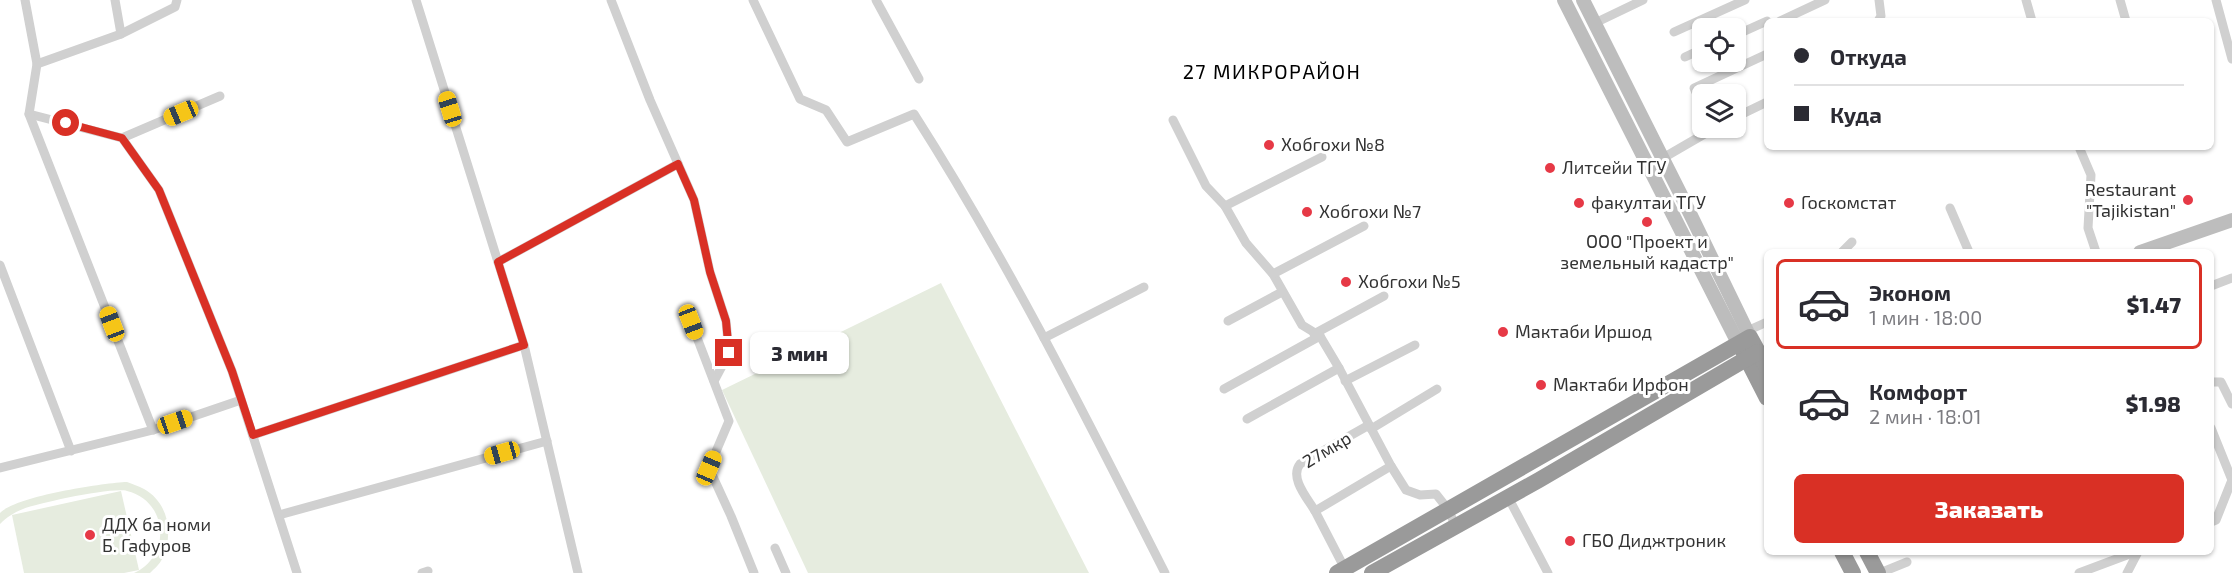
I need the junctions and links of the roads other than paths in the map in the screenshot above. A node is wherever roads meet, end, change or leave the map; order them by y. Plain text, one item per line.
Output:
1 (25, 0) edge
2 (115, 0) edge
3 (177, 0) edge
4 (416, 0) edge
5 (611, 0) edge
6 (753, 0) edge
7 (876, 0) edge
8 (1564, 0) edge
9 (1583, 0) edge
10 (1643, 0) edge
11 (1745, 0) edge
12 (1825, 0) edge
13 (1879, 0) edge
14 (2026, 0) edge
15 (2120, 0) edge
16 (2216, 0) edge
17 (1786, 18) edge
18 (1880, 18) edge
19 (2031, 18) edge
20 (2125, 18) edge
21 (1595, 23) junction
22 (1764, 23) edge
23 (1746, 31) edge
24 (1674, 32) dead end
25 (121, 34) junction
26 (1692, 54) edge
27 (1764, 55) edge
28 (1685, 57) dead end
29 (2232, 60) edge
30 (37, 64) junction
31 (919, 79) dead end
32 (1703, 84) edge
33 (220, 96) dead end
34 (1764, 103) edge
35 (1746, 112) edge
36 (29, 114) junction
37 (1173, 120) dead end
38 (122, 138) junction
39 (1696, 138) edge
40 (2080, 150) edge
41 (1322, 157) dead end
42 (1663, 158) junction
43 (678, 164) junction
44 (1225, 206) junction
45 (1687, 207) junction
46 (1950, 208) dead end
47 (1672, 213) junction
48 (2232, 220) edge
49 (1364, 226) dead end
50 (1852, 242) dead end
51 (1845, 249) edge
52 (1969, 249) edge
53 (2095, 249) edge
54 (2150, 249) edge
55 (1709, 252) junction
56 (1695, 259) junction
57 (498, 262) junction
58 (0, 265) edge
59 (1273, 274) junction
60 (2232, 278) edge
61 (2214, 285) edge
62 (1143, 287) dead end
63 (1282, 292) junction
64 (1384, 296) dead end
65 (1227, 321) dead end
66 (691, 322) dead end
67 (1764, 324) edge
68 (1317, 335) junction
69 (1745, 337) junction
70 (1044, 338) junction
71 (524, 345) junction
72 (1415, 345) dead end
73 (1752, 356) junction
74 (1764, 366) edge
75 (1339, 368) junction
76 (714, 381) junction
77 (1345, 381) junction
78 (2214, 382) edge
79 (1224, 389) dead end
80 (1437, 389) dead end
81 (1764, 390) edge
82 (241, 400) junction
83 (2232, 404) edge
84 (1247, 420) dead end
85 (1370, 427) junction
86 (153, 430) junction
87 (253, 435) junction
88 (2214, 436) edge
89 (547, 441) junction
90 (71, 452) junction
91 (1390, 466) junction
92 (0, 468) edge
93 (2232, 480) edge
94 (1508, 497) junction
95 (1447, 508) junction
96 (1315, 511) junction
97 (279, 515) junction
98 (2214, 521) edge
99 (1456, 526) junction
100 (775, 548) dead end
101 (1844, 555) edge
102 (1869, 555) edge
103 (2129, 555) edge
104 (2136, 555) edge
105 (1907, 562) dead end
106 (1341, 571) edge
107 (297, 573) edge
108 (578, 573) edge
109 (754, 573) edge
110 (786, 573) edge
111 (1165, 573) edge
112 (1372, 573) edge
113 (1548, 573) edge
114 (1853, 573) edge
115 (1879, 573) edge
116 (2079, 573) edge
117 (2127, 573) edge

1 - 30 street
2 - 25 street
3 - 25 street
4 - 57 street
5 - 43 street
6 - 70 street
7 - 31 street
8 - 47 street
9 - 21 street
10 - 21 street
11 - 24 street
12 - 17 street
13 - 18 street
14 - 19 street
15 - 20 street
16 - 29 street
21 - 42 street
22 - 23 street
25 - 30 street
26 - 28 street
27 - 32 street
30 - 36 street
33 - 38 street
34 - 35 street
36 - 38 street
36 - 86 street
37 - 44 street, 27мкр
38 - 82 street
39 - 42 street
40 - 53 street
41 - 44 street
42 - 45 street
43 - 57 street
43 - 76 street
44 - 59 street, 27мкр
45 - 47 street
45 - 55 street
46 - 52 street
47 - 56 street
48 - 54 street
49 - 59 street
50 - 51 street
55 - 56 street
55 - 69 street
56 - 69 street
57 - 71 street
58 - 90 street
59 - 63 street, 27мкр
60 - 61 street
62 - 70 street
63 - 65 street
63 - 68 street, 27мкр
64 - 68 street
66 - 76 street
67 - 69 street
68 - 75 street, 27мкр
68 - 79 street
69 - 73 highway
69 - 95 highway
70 - 111 street
71 - 87 street
71 - 89 street
72 - 77 street
73 - 74 highway
73 - 81 highway
73 - 94 highway
75 - 77 street, 27мкр
75 - 84 street
76 - 109 street
77 - 85 street, 27мкр
78 - 83 street
80 - 85 street, 27мкр
82 - 86 street
82 - 87 street
85 - 91 street, 27мкр
85 - 96 street, 27мкр
86 - 90 street
87 - 97 street
88 - 93 street
89 - 97 street
89 - 108 street
90 - 92 street
91 - 95 street, 27мкр
91 - 96 street
93 - 98 street
94 - 99 highway
94 - 113 street
95 - 99 street
95 - 106 highway
96 - 106 street, 27мкр
97 - 107 street
99 - 112 highway
100 - 110 street
101 - 114 highway
102 - 115 highway
103 - 116 street
104 - 117 street
105 - 115 street

